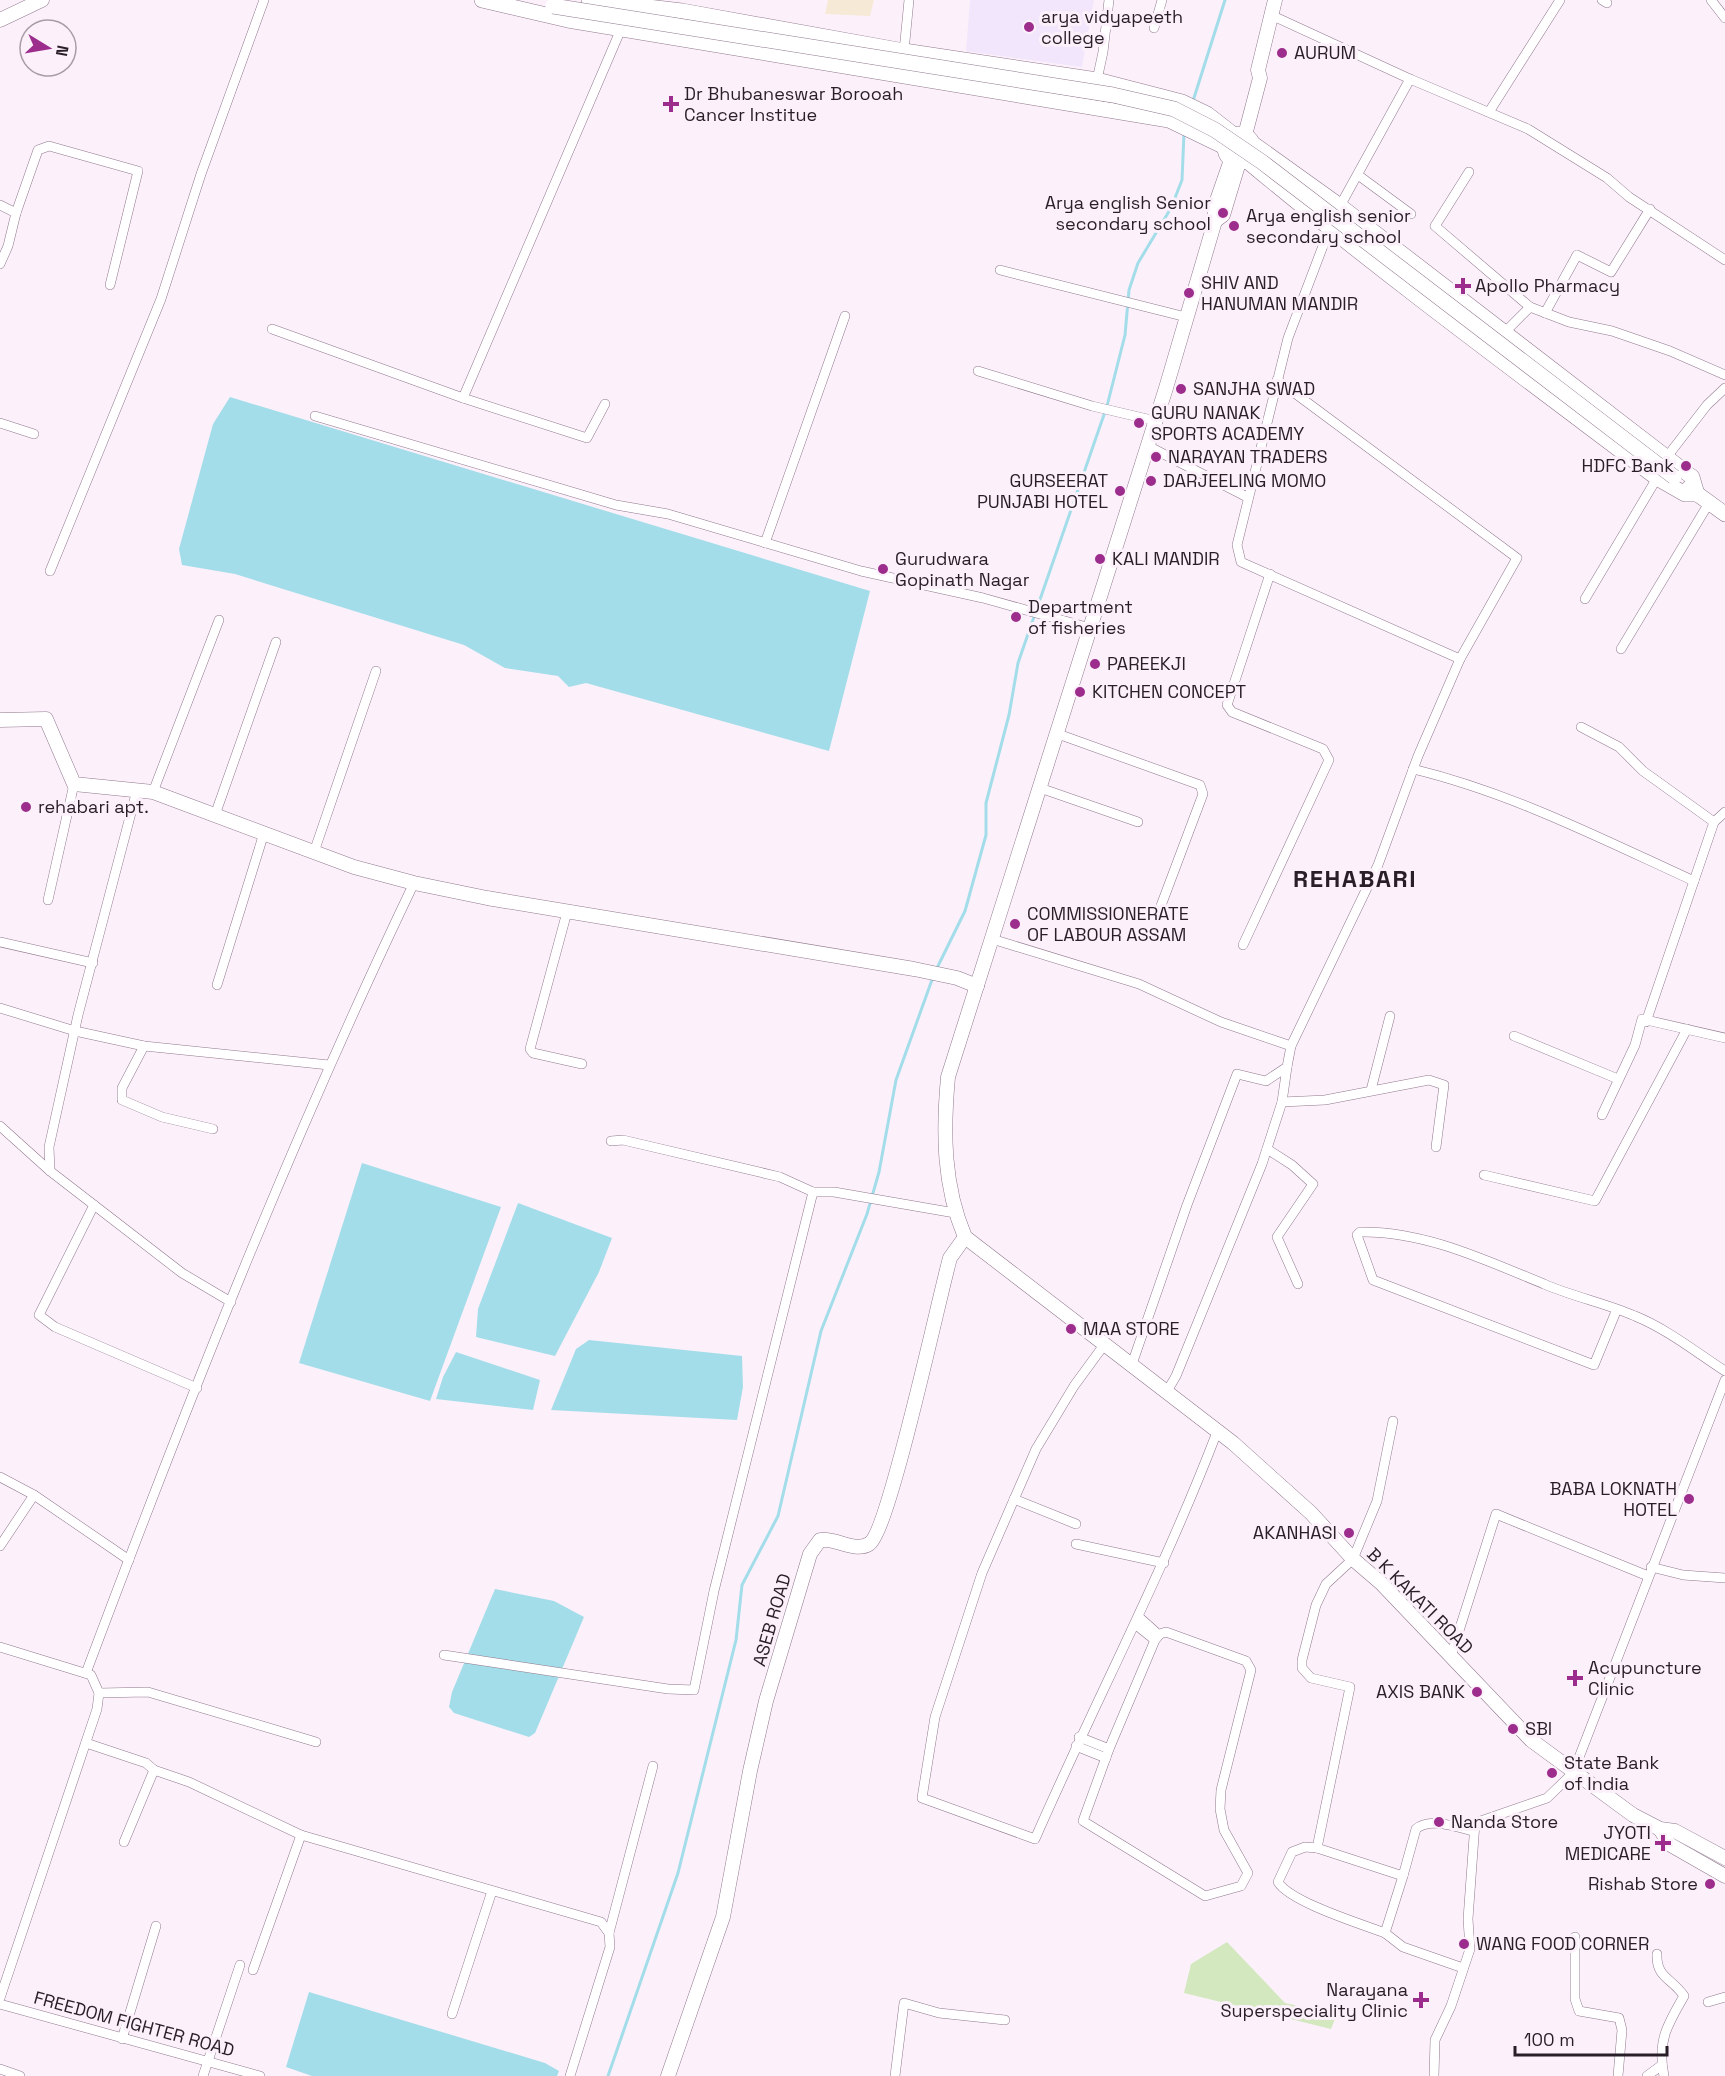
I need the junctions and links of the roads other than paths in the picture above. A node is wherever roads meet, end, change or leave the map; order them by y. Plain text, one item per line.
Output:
1 (42, 0) edge
2 (264, 0) edge
3 (482, 0) edge
4 (589, 0) edge
5 (909, 0) edge
6 (1109, 0) edge
7 (1162, 0) edge
8 (1275, 0) edge
9 (1560, 0) edge
10 (1710, 0) edge
11 (547, 6) edge
12 (1271, 15) junction
13 (1725, 18) edge
14 (0, 20) edge
15 (1154, 28) dead end
16 (621, 29) junction
17 (904, 51) junction
18 (1410, 79) junction
19 (1097, 80) junction
20 (1489, 112) junction
21 (1238, 147) junction
22 (1469, 172) dead end
23 (1358, 175) junction
24 (0, 205) edge
25 (1340, 206) junction
26 (1650, 209) junction
27 (16, 213) junction
28 (1411, 214) dead end
29 (1329, 230) junction
30 (1725, 260) edge
31 (0, 264) edge
32 (1000, 270) dead end
33 (110, 285) dead end
34 (1530, 307) junction
35 (1545, 313) junction
36 (845, 316) dead end
37 (1186, 317) junction
38 (272, 329) dead end
39 (1504, 333) junction
40 (978, 370) dead end
41 (1725, 375) edge
42 (1277, 380) junction
43 (1725, 388) edge
44 (463, 398) junction
45 (605, 404) dead end
46 (315, 416) dead end
47 (1156, 421) junction
48 (0, 423) edge
49 (34, 434) dead end
50 (1148, 446) junction
51 (1666, 458) junction
52 (1657, 478) junction
53 (1247, 497) junction
54 (1703, 498) junction
55 (1725, 514) edge
56 (765, 543) junction
57 (50, 570) dead end
58 (1270, 574) junction
59 (1586, 599) dead end
60 (219, 620) dead end
61 (1090, 628) junction
62 (276, 642) dead end
63 (1621, 649) dead end
64 (1460, 659) junction
65 (376, 671) dead end
66 (0, 720) edge
67 (1581, 727) dead end
68 (1058, 734) junction
69 (1413, 769) junction
70 (74, 784) junction
71 (1041, 788) junction
72 (137, 790) junction
73 (153, 792) junction
74 (1725, 812) edge
75 (215, 815) junction
76 (1138, 822) dead end
77 (1714, 822) junction
78 (264, 833) junction
79 (314, 852) junction
80 (1694, 881) junction
81 (414, 883) junction
82 (48, 900) dead end
83 (1159, 910) dead end
84 (567, 912) junction
85 (992, 939) junction
86 (0, 942) edge
87 (1243, 945) dead end
88 (93, 963) junction
89 (217, 985) dead end
90 (977, 986) junction
91 (0, 1008) edge
92 (1390, 1016) dead end
93 (1646, 1022) junction
94 (1687, 1029) junction
95 (75, 1030) junction
96 (1514, 1036) dead end
97 (1725, 1038) edge
98 (144, 1046) junction
99 (1291, 1046) junction
100 (582, 1064) dead end
101 (329, 1065) junction
102 (1287, 1067) junction
103 (1618, 1079) junction
104 (1371, 1090) junction
105 (1282, 1102) junction
106 (1602, 1115) dead end
107 (0, 1126) edge
108 (213, 1129) dead end
109 (611, 1141) dead end
110 (1436, 1147) dead end
111 (1267, 1149) junction
112 (50, 1171) junction
113 (1484, 1175) dead end
114 (813, 1192) junction
115 (94, 1205) junction
116 (955, 1213) junction
117 (965, 1237) junction
118 (1298, 1284) dead end
119 (231, 1302) junction
120 (1617, 1309) junction
121 (1104, 1346) junction
122 (1131, 1367) junction
123 (1725, 1371) edge
124 (1725, 1380) edge
125 (196, 1388) junction
126 (1166, 1393) junction
127 (1393, 1421) dead end
128 (1217, 1431) junction
129 (0, 1477) edge
130 (34, 1495) junction
131 (1014, 1499) junction
132 (1077, 1524) dead end
133 (1076, 1544) dead end
134 (0, 1546) edge
135 (1353, 1559) junction
136 (129, 1560) junction
137 (1164, 1563) junction
138 (1649, 1572) junction
139 (1725, 1578) edge
140 (1137, 1620) junction
141 (1157, 1638) junction
142 (0, 1647) edge
143 (444, 1655) dead end
144 (1451, 1656) junction
145 (86, 1673) junction
146 (99, 1694) junction
147 (316, 1742) dead end
148 (1078, 1742) junction
149 (86, 1743) junction
150 (1108, 1754) junction
151 (652, 1766) dead end
152 (154, 1770) junction
153 (1573, 1773) junction
154 (1660, 1829) junction
155 (1473, 1831) junction
156 (301, 1835) junction
157 (124, 1842) dead end
158 (1317, 1848) junction
159 (1725, 1858) edge
160 (1725, 1875) edge
161 (1403, 1876) junction
162 (492, 1891) junction
163 (156, 1926) dead end
164 (609, 1933) junction
165 (1385, 1933) junction
166 (1575, 1937) dead end
167 (1657, 1954) dead end
168 (240, 1965) dead end
169 (1463, 1968) junction
170 (254, 1970) dead end
171 (1725, 1997) edge
172 (0, 1998) edge
173 (1708, 2002) dead end
174 (0, 2004) edge
175 (452, 2014) dead end
176 (1005, 2020) dead end
177 (122, 2039) junction
178 (208, 2062) junction
179 (1662, 2065) junction
180 (0, 2069) edge
181 (17, 2076) edge
182 (203, 2076) edge
183 (260, 2076) edge
184 (570, 2076) edge
185 (668, 2076) edge
186 (895, 2076) edge
187 (1434, 2076) edge
188 (1618, 2076) edge
189 (1647, 2076) edge
190 (1664, 2076) edge

1 - 14 main road
2 - 57 street
3 - 11 main road
4 - 17 main road
5 - 17 street
6 - 19 street
7 - 15 street
8 - 12 main road
9 - 20 street
10 - 13 street
11 - 16 main road
11 - 54 main road, bridge
12 - 18 street
12 - 21 main road
16 - 21 main road
16 - 44 street
17 - 19 main road
18 - 20 street
18 - 23 street
19 - 21 main road
20 - 26 street
21 - 25 main road
21 - 29 main road
21 - 37 main road
22 - 34 street
23 - 25 street
23 - 28 street
24 - 27 street
25 - 39 main road
26 - 30 street
26 - 35 street
27 - 31 street
27 - 33 street
29 - 42 street
29 - 52 main road
32 - 37 street
34 - 35 street
34 - 39 street
35 - 41 street
36 - 56 street
37 - 47 main road
38 - 44 street
39 - 51 main road
40 - 47 street
42 - 53 street
42 - 64 street
43 - 51 street
44 - 45 street
46 - 56 street
47 - 50 main road
48 - 49 street
50 - 53 street
50 - 61 main road
51 - 54 main road
52 - 54 main road
52 - 59 street
53 - 58 street
54 - 55 main road
54 - 63 street
56 - 61 street
58 - 64 street
58 - 87 street
60 - 73 street
61 - 68 main road
62 - 75 street
64 - 69 street
65 - 79 street
66 - 70 main road
67 - 77 street
68 - 71 main road
68 - 83 street
69 - 80 street
69 - 99 street
70 - 72 main road
70 - 82 street
71 - 76 street
71 - 85 main road
72 - 73 main road
72 - 88 street
73 - 75 main road
74 - 77 street
75 - 78 main road
77 - 80 street
78 - 79 main road
78 - 89 street
79 - 81 main road
80 - 93 street
81 - 84 main road
81 - 101 street
84 - 90 main road
84 - 100 street
85 - 90 main road
85 - 99 street
86 - 88 street
88 - 95 street
90 - 116 main road
91 - 95 street
92 - 104 street
93 - 94 street
93 - 103 street
94 - 97 street
94 - 113 street
95 - 98 street
95 - 112 street
96 - 103 street
98 - 101 street
98 - 108 street
99 - 102 street
101 - 119 street
102 - 105 street
102 - 122 street
103 - 106 street
104 - 105 street
104 - 110 street
105 - 111 street
107 - 112 street
109 - 114 street
111 - 118 street
111 - 126 street
112 - 115 street
114 - 116 street
114 - 143 street
115 - 119 street
115 - 125 street
116 - 117 main road
117 - 121 main road, B K KAKATI ROAD
117 - 185 main road, ASEB ROAD
119 - 125 street
120 - 120 street
120 - 123 street
121 - 122 main road, B K KAKATI ROAD
121 - 131 street
122 - 126 main road, B K KAKATI ROAD
124 - 138 street
125 - 136 street
126 - 128 main road, B K KAKATI ROAD
127 - 135 street
128 - 135 main road, B K KAKATI ROAD
128 - 137 street
129 - 130 street
130 - 134 street
130 - 136 street
131 - 132 street
131 - 148 street
133 - 137 street
135 - 144 main road, B K KAKATI ROAD
135 - 158 street
136 - 145 street
137 - 140 street
138 - 139 street
138 - 144 street
138 - 153 street
140 - 141 street
140 - 148 street
141 - 150 street
141 - 150 street
142 - 145 street
144 - 153 main road, B K KAKATI ROAD
145 - 146 street
146 - 147 street
146 - 149 street
148 - 150 street
149 - 152 street
149 - 172 street
151 - 164 street
152 - 156 street
152 - 157 street
153 - 154 main road, B K KAKATI ROAD
153 - 155 street
154 - 159 main road, B K KAKATI ROAD
154 - 160 main road
155 - 161 street
155 - 169 street
156 - 162 street
156 - 170 street
158 - 161 street
158 - 165 street
161 - 165 street
162 - 164 street
162 - 175 street
163 - 177 street
164 - 184 street
165 - 169 street
166 - 188 street
167 - 179 street
168 - 178 street
169 - 187 street
171 - 173 street
174 - 177 street, FREEDOM FIGHTER ROAD
176 - 186 street
177 - 178 street, FREEDOM FIGHTER ROAD
178 - 182 street
178 - 183 street, FREEDOM FIGHTER ROAD
179 - 189 street
179 - 190 street
180 - 181 street

